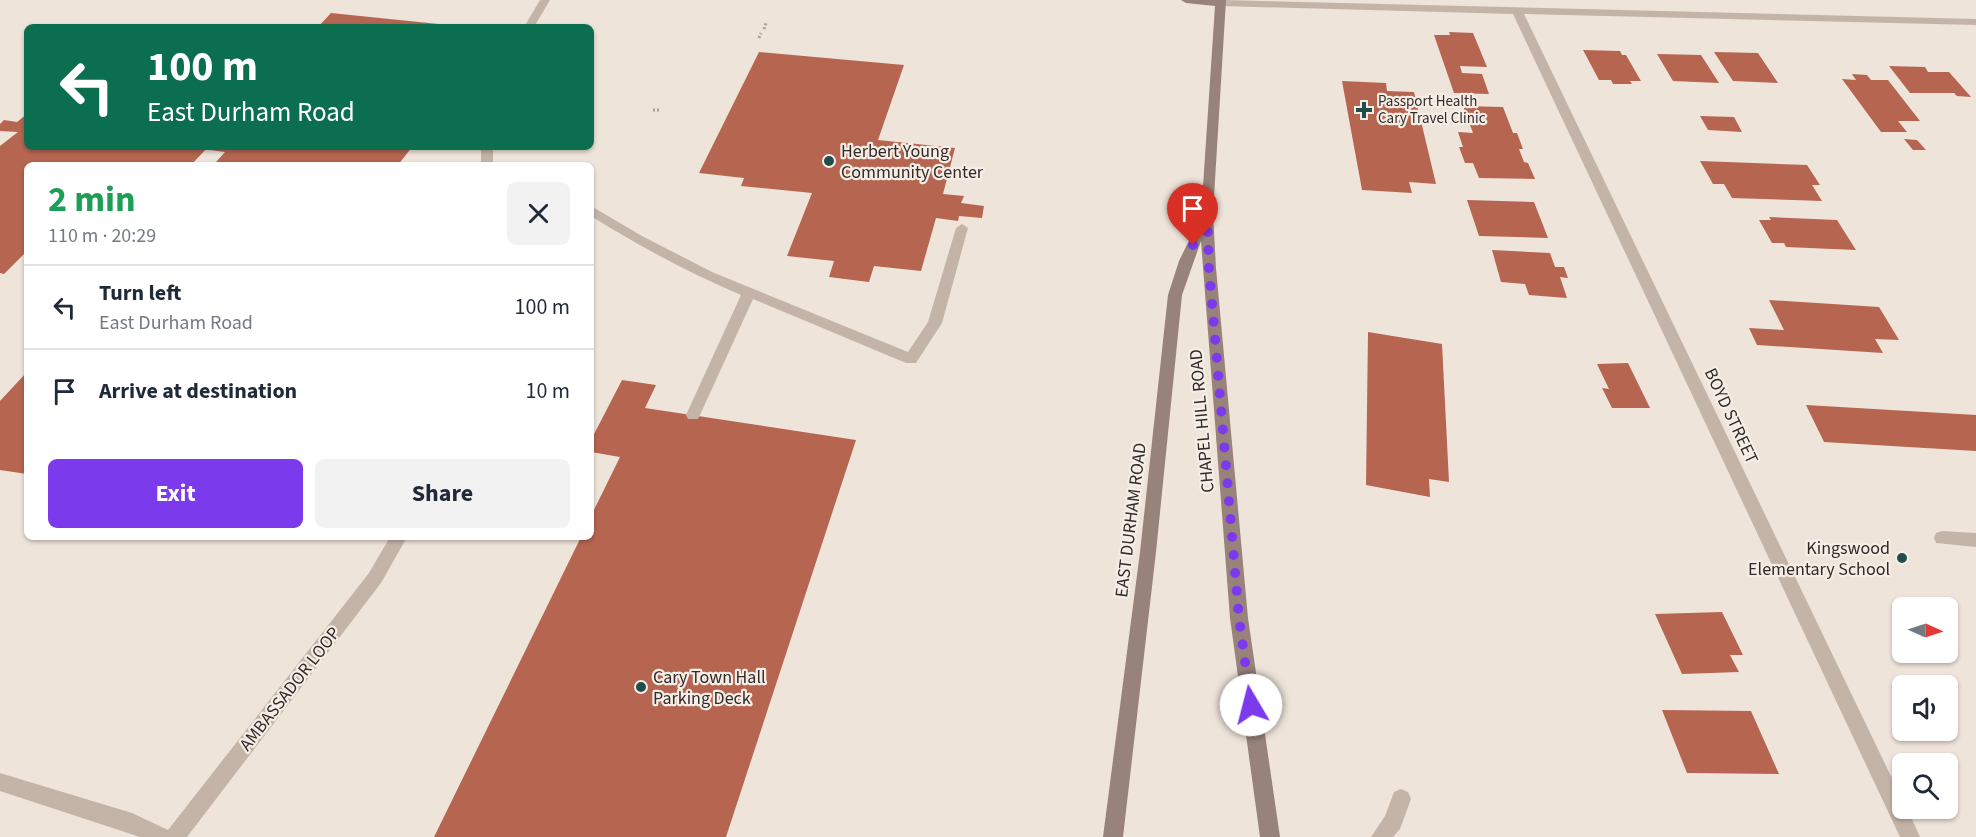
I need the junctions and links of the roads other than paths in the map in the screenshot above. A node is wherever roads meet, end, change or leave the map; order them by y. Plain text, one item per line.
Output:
1 (545, 0) edge
2 (1186, 0) edge
3 (1220, 2) edge
4 (1517, 11) junction
5 (1976, 22) edge
6 (531, 24) edge
7 (594, 212) edge
8 (1207, 213) junction
9 (962, 228) dead end
10 (749, 293) junction
11 (693, 415) dead end
12 (1942, 538) dead end
13 (397, 540) edge
14 (1976, 540) edge
15 (0, 782) edge
16 (1401, 799) dead end
17 (161, 837) edge
18 (175, 837) edge
19 (1113, 837) edge
20 (1270, 837) edge
21 (1381, 837) edge
22 (1910, 837) edge

1 - 6 street
2 - 3 main road
3 - 4 street
3 - 8 main road, CHAPEL HILL ROAD
4 - 5 street
4 - 22 street, BOYD STREET
7 - 10 street
8 - 19 main road, EAST DURHAM ROAD
8 - 20 main road, CHAPEL HILL ROAD
9 - 10 street
10 - 11 street
12 - 14 street
13 - 18 street, AMBASSADOR LOOP
15 - 17 street
16 - 21 street

